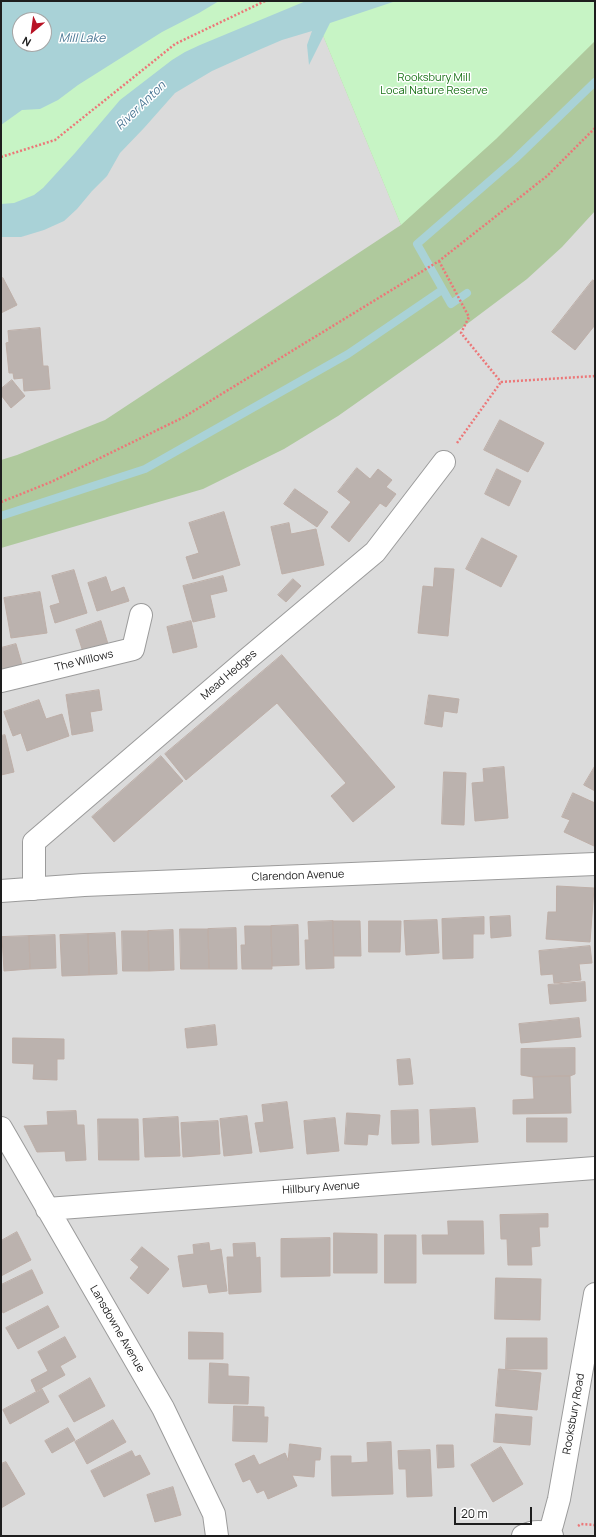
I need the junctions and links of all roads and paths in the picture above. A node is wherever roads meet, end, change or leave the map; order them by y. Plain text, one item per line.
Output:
1 (265, 1) edge
2 (595, 128) edge
3 (1, 157) edge
4 (439, 261) junction
5 (595, 376) edge
6 (501, 382) junction
7 (444, 462) joint
8 (1, 502) edge
9 (141, 614) dead end
10 (1, 681) edge
11 (595, 864) edge
12 (34, 889) junction
13 (1, 890) edge
14 (1, 1128) edge
15 (595, 1168) edge
16 (47, 1209) junction
17 (595, 1294) edge
18 (550, 1534) edge
19 (217, 1536) edge
20 (523, 1536) edge

1 - 3 path
2 - 4 path
4 - 6 path
4 - 8 path
5 - 6 path
6 - 7 path
7 - 12 street, Mead Hedges
9 - 10 street, The Willows
11 - 12 street, Clarendon Avenue
12 - 13 street, Clarendon Avenue
14 - 16 street, Lansdowne Avenue
15 - 16 street, Hillbury Avenue
16 - 19 street, Lansdowne Avenue
17 - 18 street, Rooksbury Road
18 - 20 street

